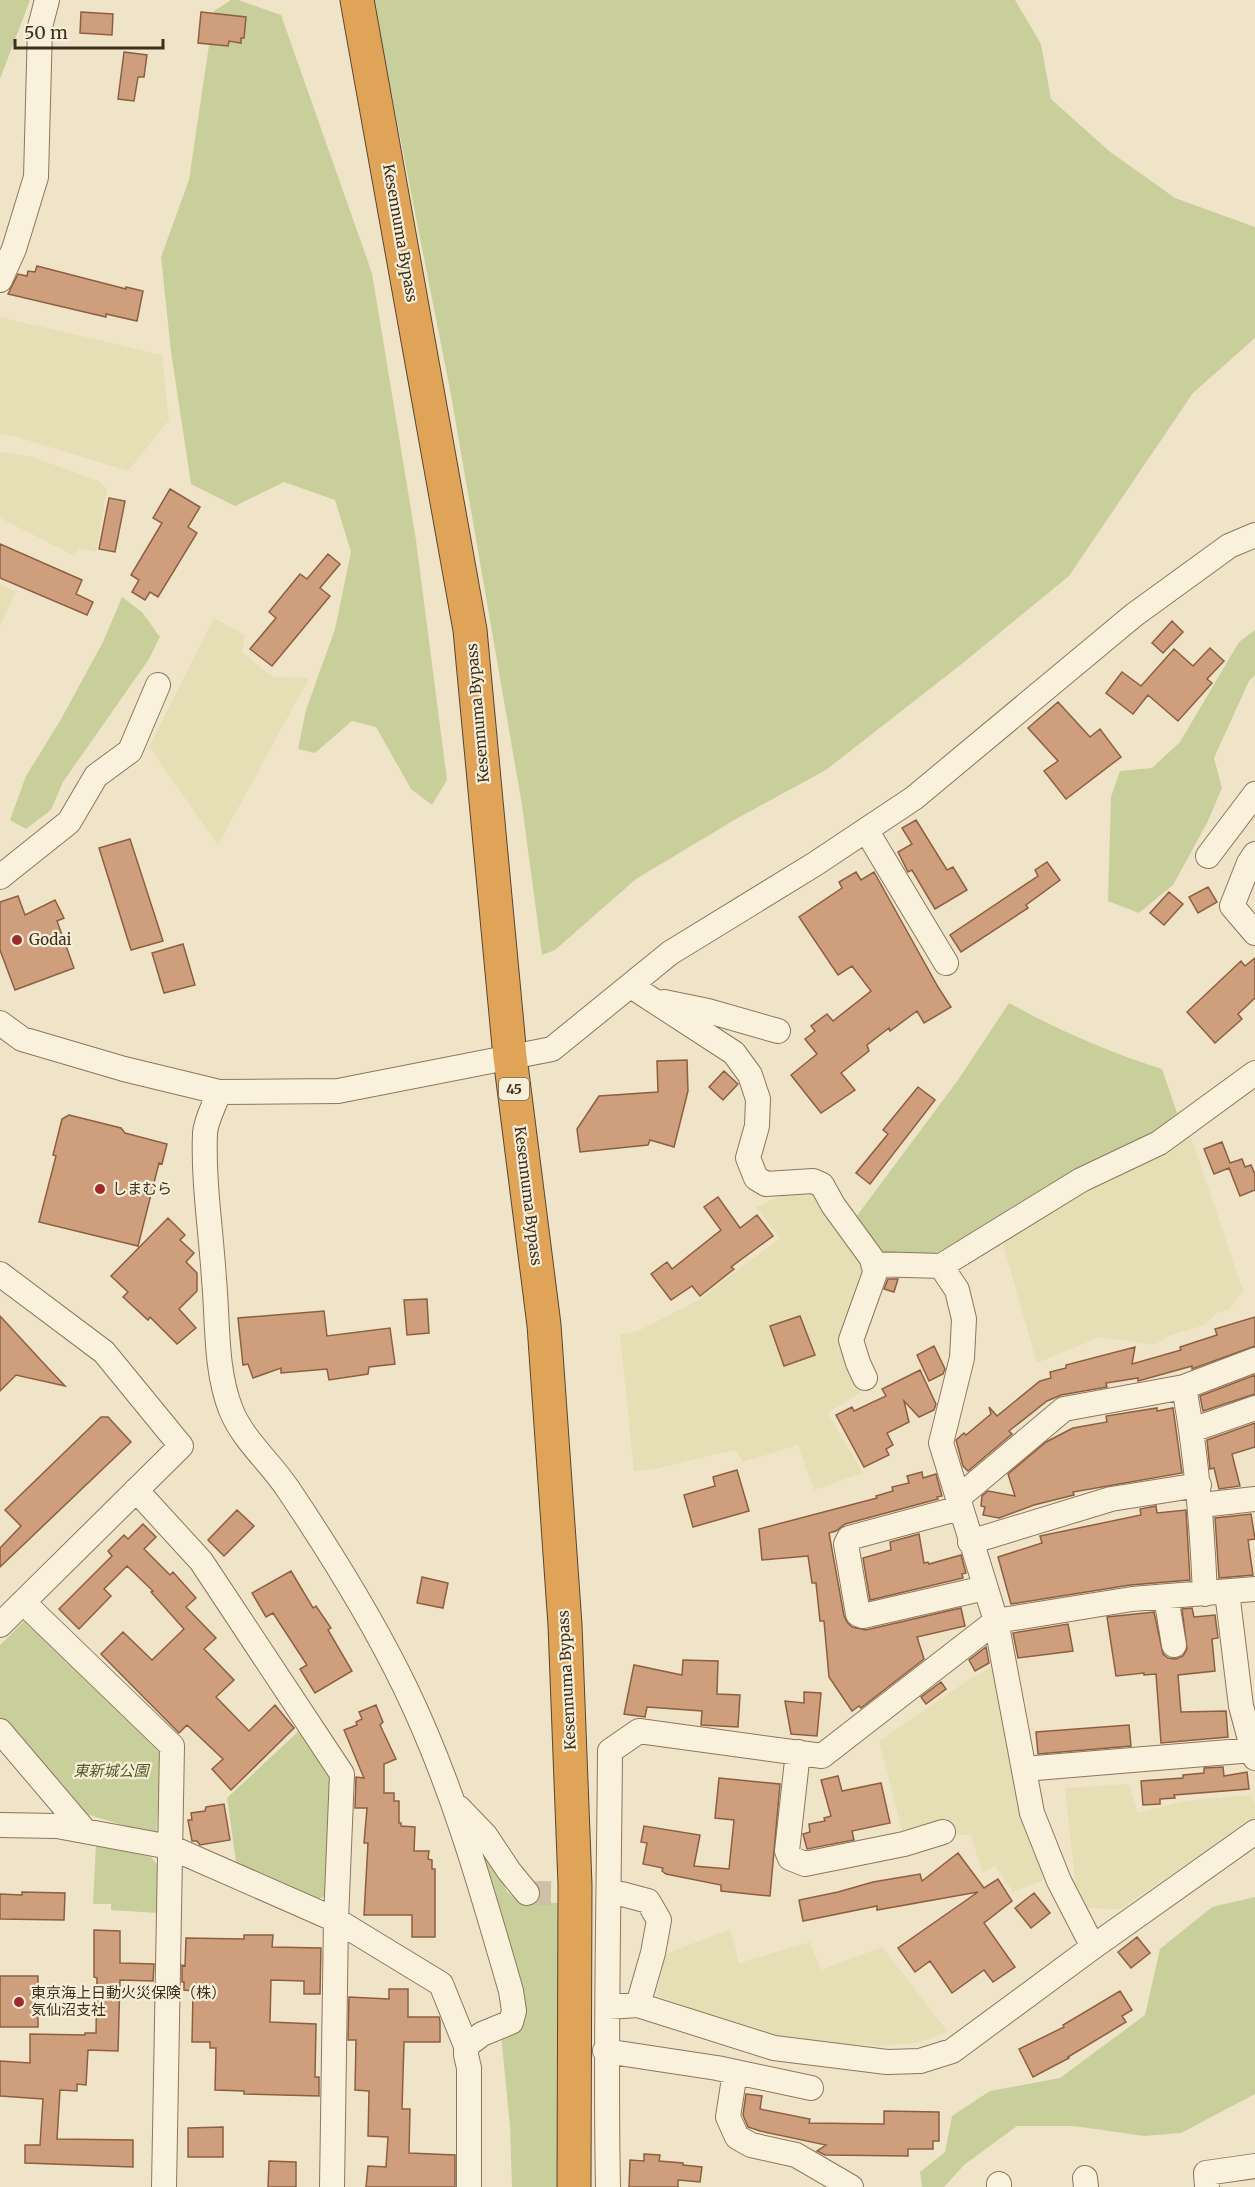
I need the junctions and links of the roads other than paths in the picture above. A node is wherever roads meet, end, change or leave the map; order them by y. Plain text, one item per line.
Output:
1 (47, 0) edge
2 (357, 0) edge
3 (0, 279) edge
4 (1255, 535) edge
5 (158, 685) dead end
6 (1255, 794) edge
7 (866, 830) junction
8 (1255, 854) edge
9 (1208, 856) dead end
10 (0, 877) edge
11 (1255, 933) edge
12 (946, 963) dead end
13 (640, 993) junction
14 (0, 1023) edge
15 (778, 1031) dead end
16 (510, 1057) junction
17 (1255, 1074) edge
18 (219, 1092) junction
19 (873, 1264) junction
20 (941, 1266) junction
21 (0, 1274) edge
22 (1255, 1360) edge
23 (865, 1378) dead end
24 (1184, 1387) junction
25 (1255, 1408) edge
26 (1192, 1430) junction
27 (136, 1490) junction
28 (1200, 1495) junction
29 (1255, 1499) edge
30 (959, 1502) junction
31 (970, 1542) junction
32 (985, 1588) junction
33 (1255, 1589) edge
34 (1216, 1593) junction
35 (1166, 1597) junction
36 (23, 1602) junction
37 (996, 1621) junction
38 (0, 1625) edge
39 (1174, 1645) dead end
40 (0, 1731) edge
41 (798, 1752) junction
42 (1254, 1754) edge
43 (1024, 1769) junction
44 (453, 1802) junction
45 (0, 1825) edge
46 (85, 1831) junction
47 (943, 1832) dead end
48 (1255, 1832) edge
49 (170, 1847) junction
50 (527, 1893) dead end
51 (622, 1894) tunnel mouth
52 (336, 1920) junction
53 (1093, 1947) junction
54 (638, 2006) junction
55 (608, 2007) junction
56 (466, 2046) junction
57 (605, 2051) junction
58 (735, 2072) junction
59 (804, 2072) junction
60 (1255, 2166) edge
61 (164, 2187) edge
62 (332, 2187) edge
63 (469, 2187) edge
64 (574, 2187) edge
65 (608, 2187) edge
66 (851, 2187) edge
67 (1208, 2187) edge

1 - 3 street
2 - 16 highway, Kesennuma Bypass / 45
4 - 7 street
5 - 10 street
6 - 9 street
7 - 12 street
7 - 13 street
8 - 11 street
13 - 15 street
13 - 16 street
13 - 19 street
14 - 18 street
16 - 18 street
16 - 64 highway, Kesennuma Bypass / 45
17 - 20 street
18 - 44 street
19 - 20 street
19 - 23 street
20 - 30 street
21 - 27 street
22 - 24 street
24 - 26 street
24 - 30 street
25 - 26 street
26 - 28 street
27 - 36 street
27 - 52 street
28 - 29 street
28 - 31 street
28 - 34 street
30 - 31 street
30 - 32 street
31 - 32 street
32 - 37 street
33 - 34 street
34 - 35 street
34 - 42 street
35 - 37 street
35 - 39 street
36 - 38 street
36 - 49 street
37 - 41 street
37 - 43 street
40 - 46 street
41 - 47 street
41 - 55 street
42 - 43 street
43 - 53 street
44 - 50 street
44 - 56 street
45 - 46 street
46 - 49 street
48 - 53 street
49 - 52 street
49 - 61 street
51 - 54 street
52 - 56 street
52 - 62 street
53 - 59 street
54 - 55 street
54 - 59 street
55 - 57 street
56 - 63 street
57 - 58 street
57 - 65 street
58 - 59 street
58 - 66 street
60 - 67 street

